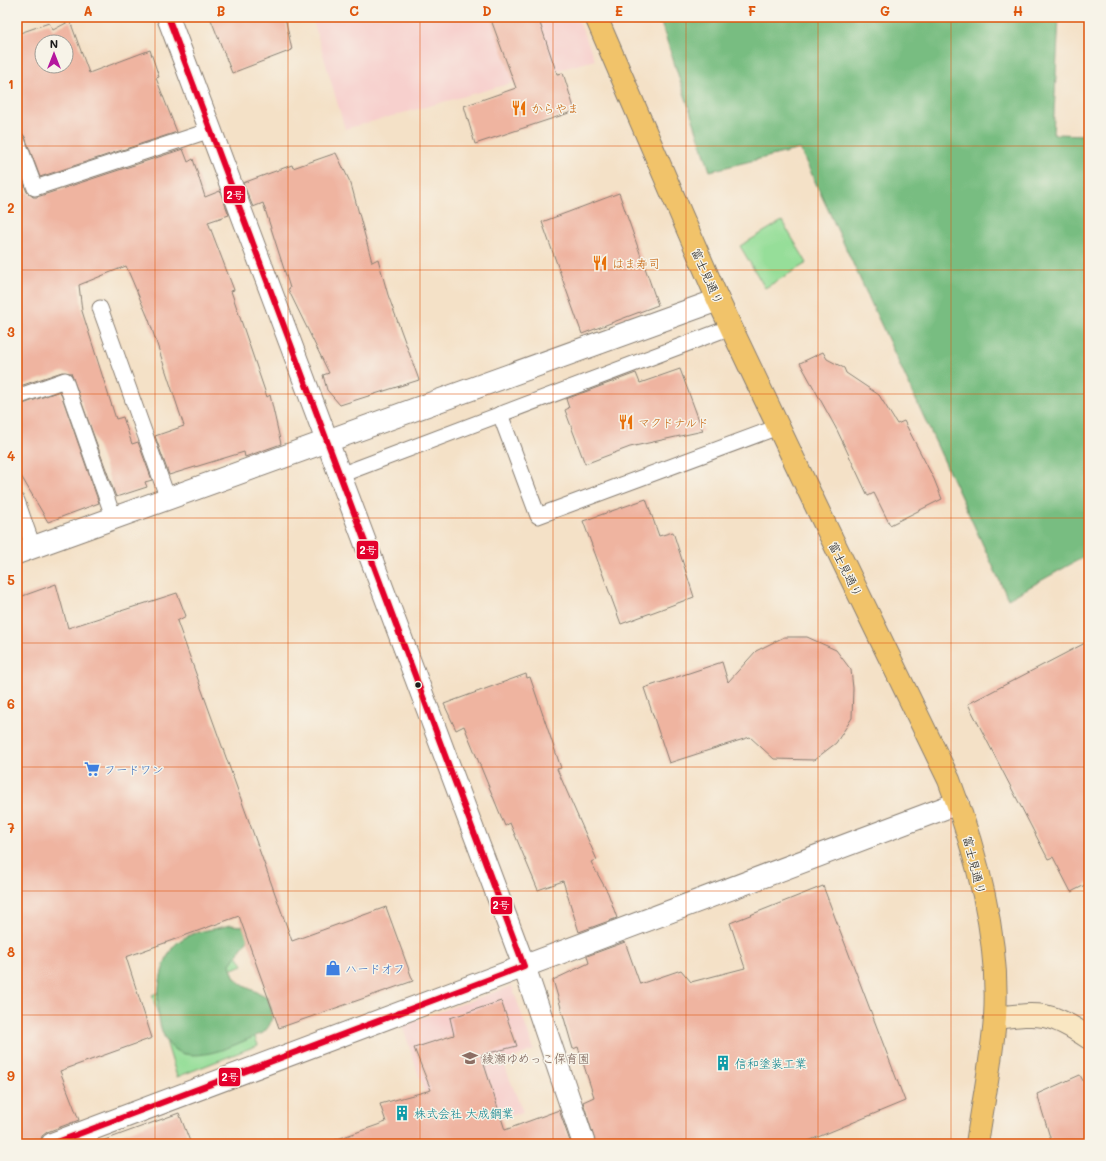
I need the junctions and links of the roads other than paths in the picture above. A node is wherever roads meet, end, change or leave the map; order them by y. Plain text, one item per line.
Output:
1 (168, 17) edge
2 (596, 17) edge
3 (211, 130) junction
4 (17, 140) edge
5 (718, 300) junction
6 (100, 308) dead end
7 (731, 327) junction
8 (17, 397) edge
9 (500, 414) junction
10 (778, 427) junction
11 (327, 441) junction
12 (340, 475) junction
13 (168, 499) junction
14 (17, 501) edge
15 (114, 519) junction
16 (25, 550) edge
17 (958, 803) junction
18 (524, 966) junction
19 (995, 1018) junction
20 (1089, 1038) edge
21 (52, 1144) edge
22 (584, 1144) edge
23 (977, 1144) edge

1 - 3 street
2 - 5 main road, 富士見通り
3 - 4 lane
3 - 11 street
5 - 7 main road, 富士見通り
5 - 11 street
6 - 13 lane
7 - 9 lane
7 - 10 main road, 富士見通り
8 - 15 lane
9 - 10 lane
9 - 12 lane
10 - 17 main road, 富士見通り
11 - 12 street
11 - 13 street
12 - 18 street
13 - 15 street
14 - 16 lane
15 - 16 street
17 - 18 street
17 - 19 main road, 富士見通り
18 - 21 street
18 - 22 street
19 - 20 street
19 - 23 main road, 富士見通り

